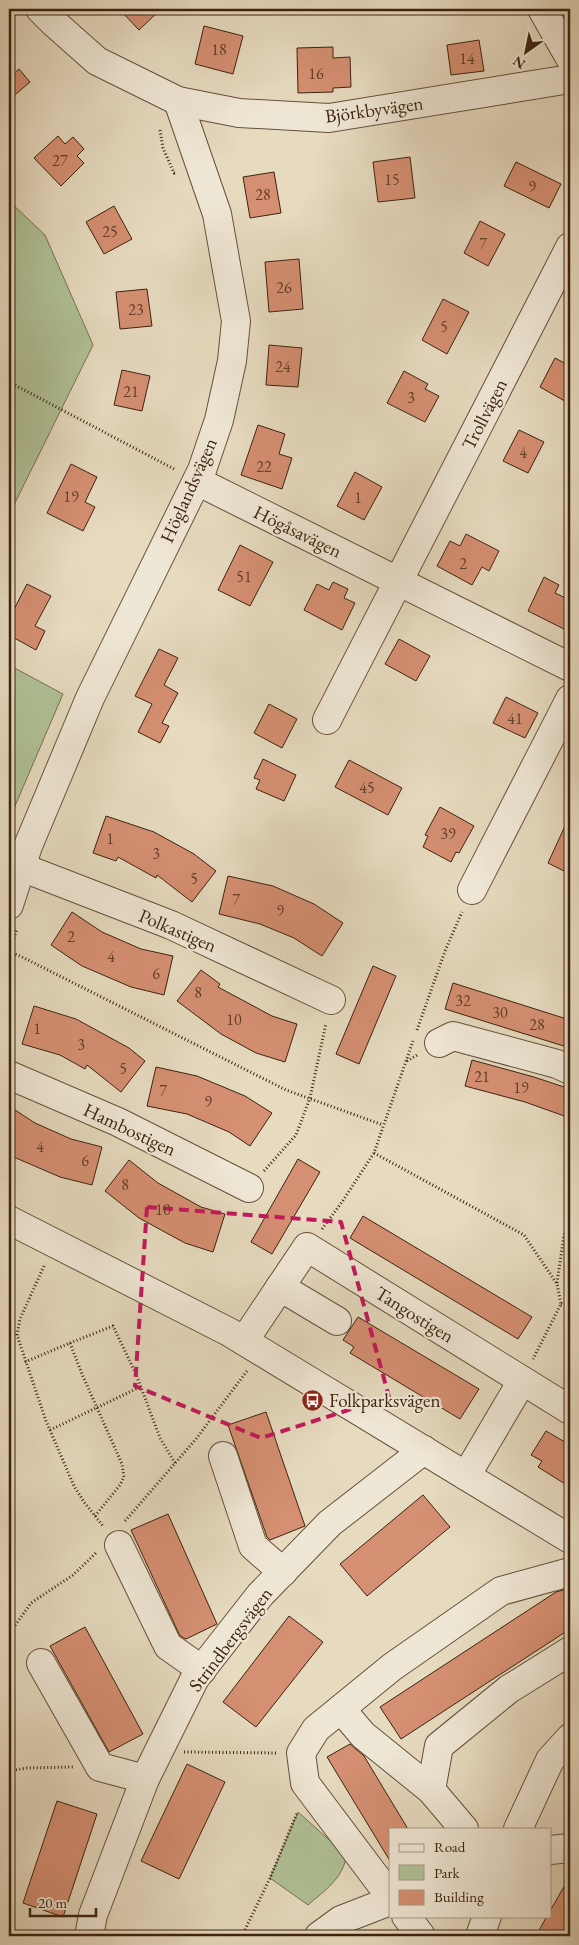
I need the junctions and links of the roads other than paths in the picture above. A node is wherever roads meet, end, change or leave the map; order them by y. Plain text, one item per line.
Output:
1 (40, 9) edge
2 (542, 9) edge
3 (570, 58) edge
4 (570, 80) edge
5 (178, 101) junction
6 (570, 247) edge
7 (197, 481) junction
8 (398, 582) junction
9 (570, 667) edge
10 (570, 699) edge
11 (327, 720) dead end
12 (21, 867) junction
13 (472, 890) road end
14 (14, 914) edge
15 (331, 1000) road end
16 (439, 1043) dead end
17 (570, 1070) edge
18 (9, 1075) edge
19 (249, 1188) road end
20 (11, 1223) edge
21 (280, 1287) junction
22 (337, 1321) dead end
23 (253, 1346) junction
24 (522, 1381) junction
25 (570, 1410) edge
26 (424, 1450) junction
27 (224, 1456) dead end
28 (466, 1476) junction
29 (112, 1536) road end
30 (570, 1539) edge
31 (283, 1572) junction
32 (570, 1572) edge
33 (570, 1651) edge
34 (42, 1662) dead end
35 (202, 1670) junction
36 (341, 1708) junction
37 (570, 1738) edge
38 (145, 1780) junction
39 (430, 1790) junction
40 (463, 1828) edge
41 (518, 1828) edge
42 (570, 1848) edge
43 (552, 1850) edge
44 (389, 1895) edge
45 (389, 1901) edge
46 (408, 1918) edge
47 (486, 1918) edge
48 (89, 1936) edge
49 (319, 1936) edge
50 (421, 1936) edge
51 (480, 1936) edge

1 - 5 street
2 - 3 street
4 - 5 street, Björkbyvägen
5 - 7 street, Höglandsvägen
6 - 8 street, Trollvägen
7 - 8 street, Högåsavägen
7 - 12 street, Höglandsvägen
8 - 9 street, Högåsavägen
8 - 11 street
10 - 13 street
12 - 14 street, Höglandsvägen
12 - 15 street, Polkastigen
16 - 17 street
18 - 19 street, Hambostigen
20 - 23 street
21 - 22 street
21 - 23 street
21 - 24 street, Tangostigen
23 - 26 street
24 - 25 street, Tangostigen
24 - 28 street
26 - 28 street
26 - 31 street, Strindbergsvägen
27 - 31 street
28 - 30 street
29 - 35 street
31 - 35 street, Strindbergsvägen
32 - 36 street
33 - 39 street
34 - 38 street
35 - 38 street, Strindbergsvägen
36 - 39 street
36 - 44 street
37 - 41 street
38 - 48 street, Strindbergsvägen
39 - 40 street
42 - 43 street
45 - 49 street
46 - 50 street
47 - 51 street

